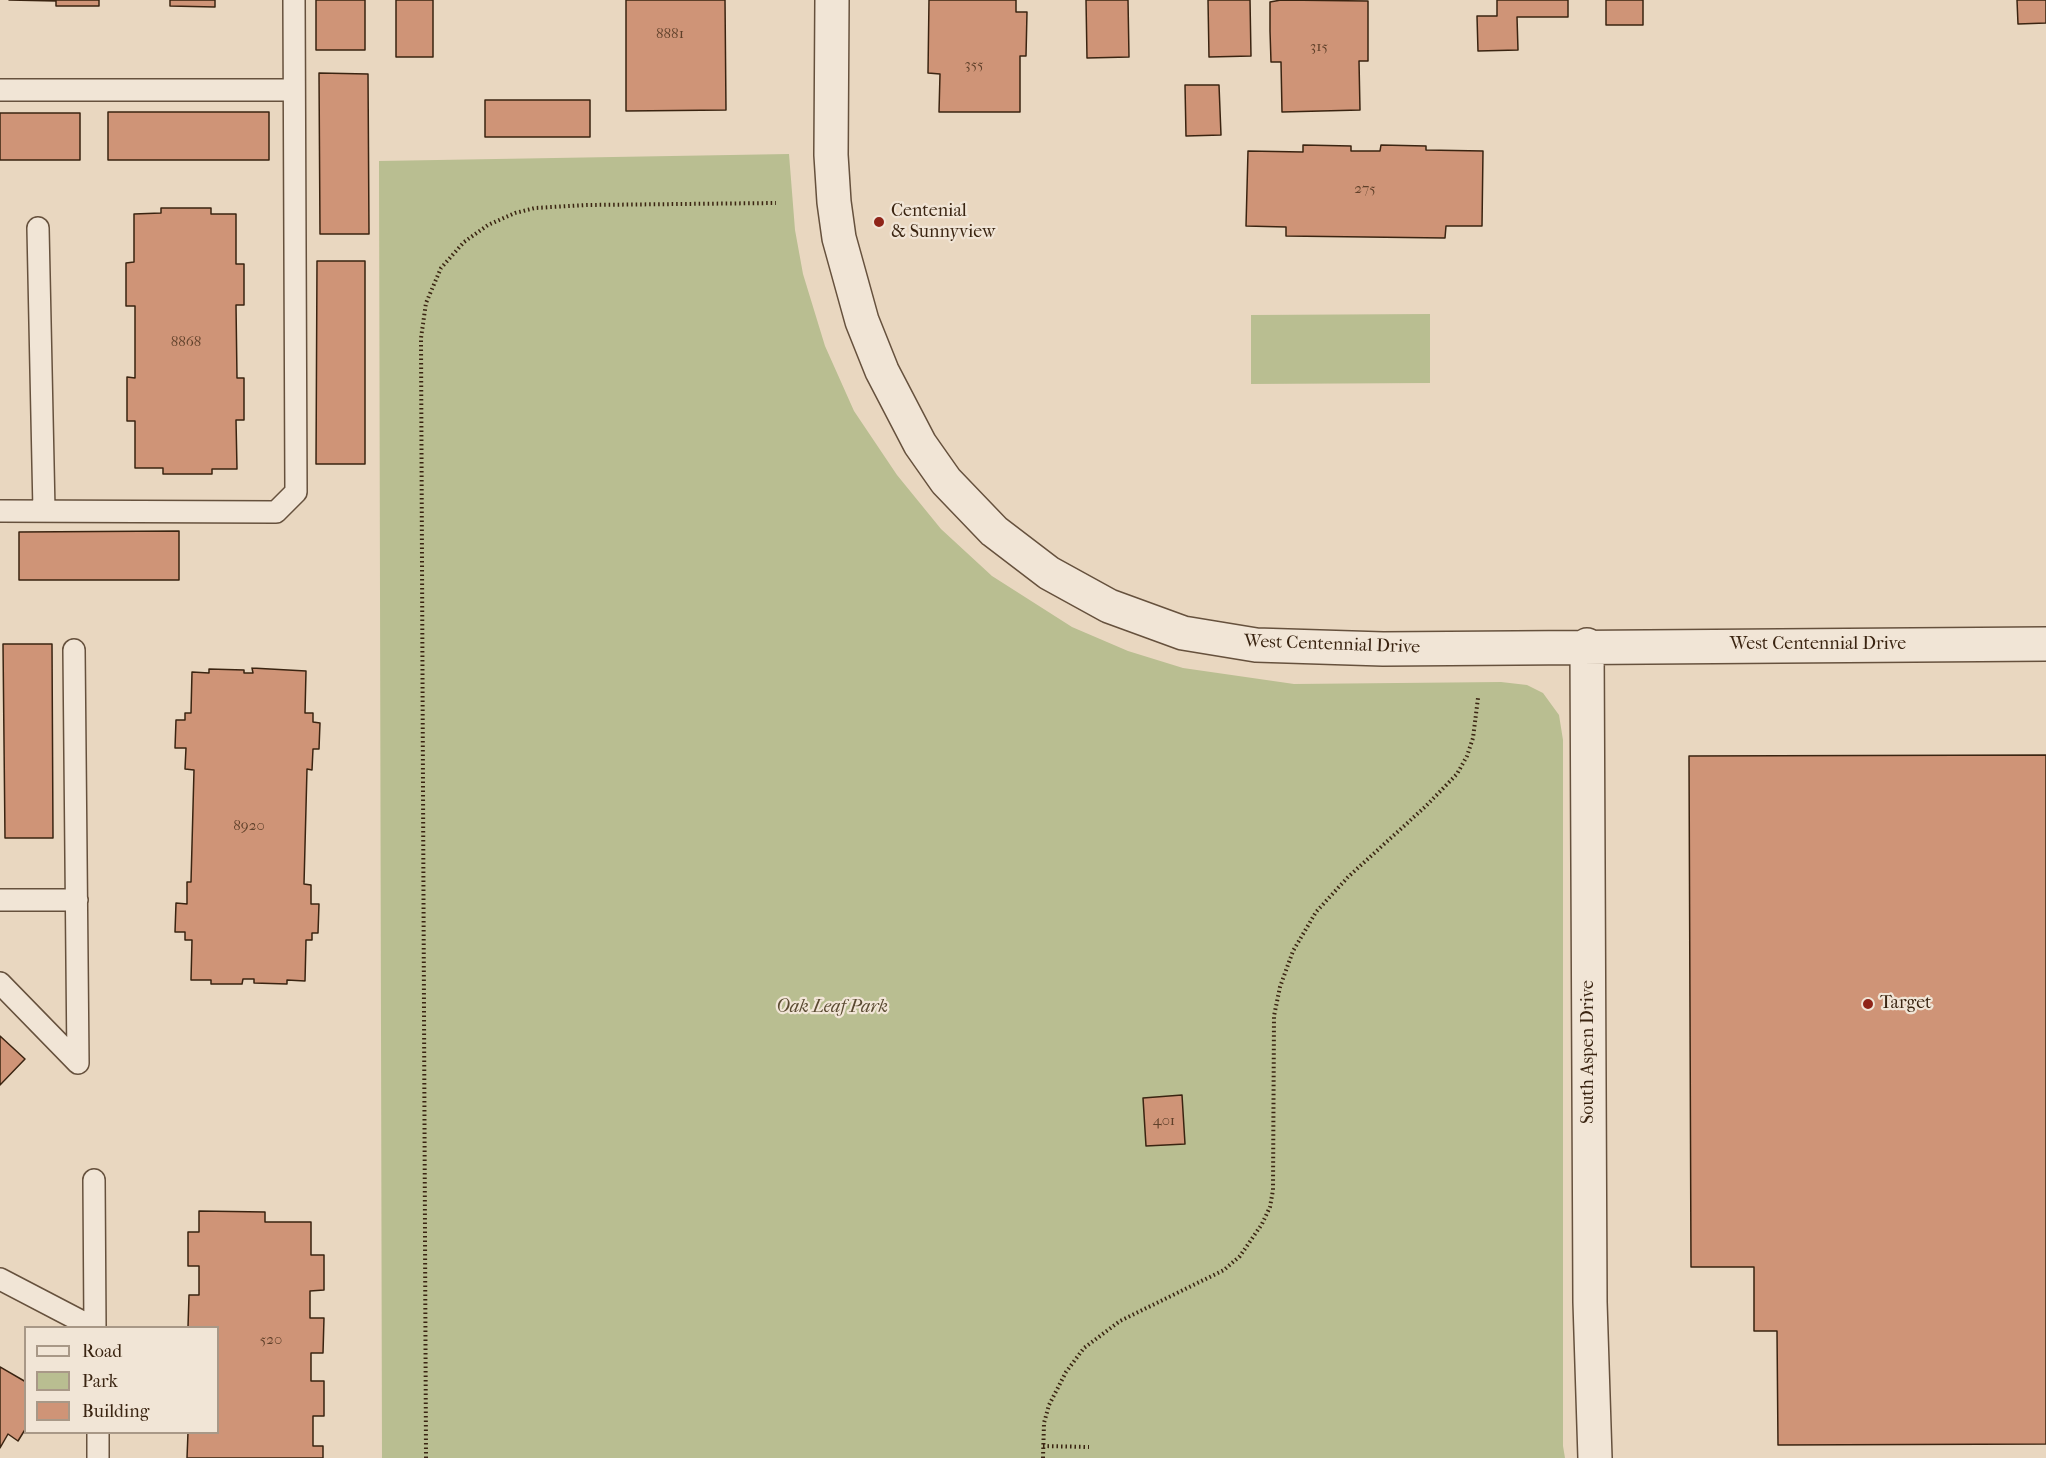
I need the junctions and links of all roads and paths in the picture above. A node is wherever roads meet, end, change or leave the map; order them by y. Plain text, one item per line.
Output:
1 (294, 0) edge
2 (832, 0) edge
3 (0, 90) edge
4 (294, 90) junction
5 (777, 203) dead end
6 (38, 228) dead end
7 (0, 511) edge
8 (44, 511) junction
9 (2046, 644) edge
10 (1587, 645) junction
11 (74, 650) dead end
12 (1478, 698) dead end
13 (0, 900) edge
14 (77, 900) junction
15 (0, 984) edge
16 (94, 1180) dead end
17 (0, 1279) edge
18 (90, 1326) edge
19 (94, 1326) edge
20 (98, 1434) edge
21 (1043, 1446) junction
22 (1089, 1447) dead end
23 (98, 1458) edge
24 (426, 1458) edge
25 (1043, 1458) edge
26 (1595, 1458) edge

1 - 4 lane
2 - 10 street, West Centennial Drive
3 - 4 lane
4 - 8 lane
5 - 24 path
6 - 8 lane
7 - 8 lane
9 - 10 street, West Centennial Drive
10 - 26 street, South Aspen Drive
11 - 14 lane
12 - 21 path
13 - 14 lane
14 - 15 lane
16 - 19 lane
17 - 18 lane
20 - 23 lane
21 - 22 path
21 - 25 path

